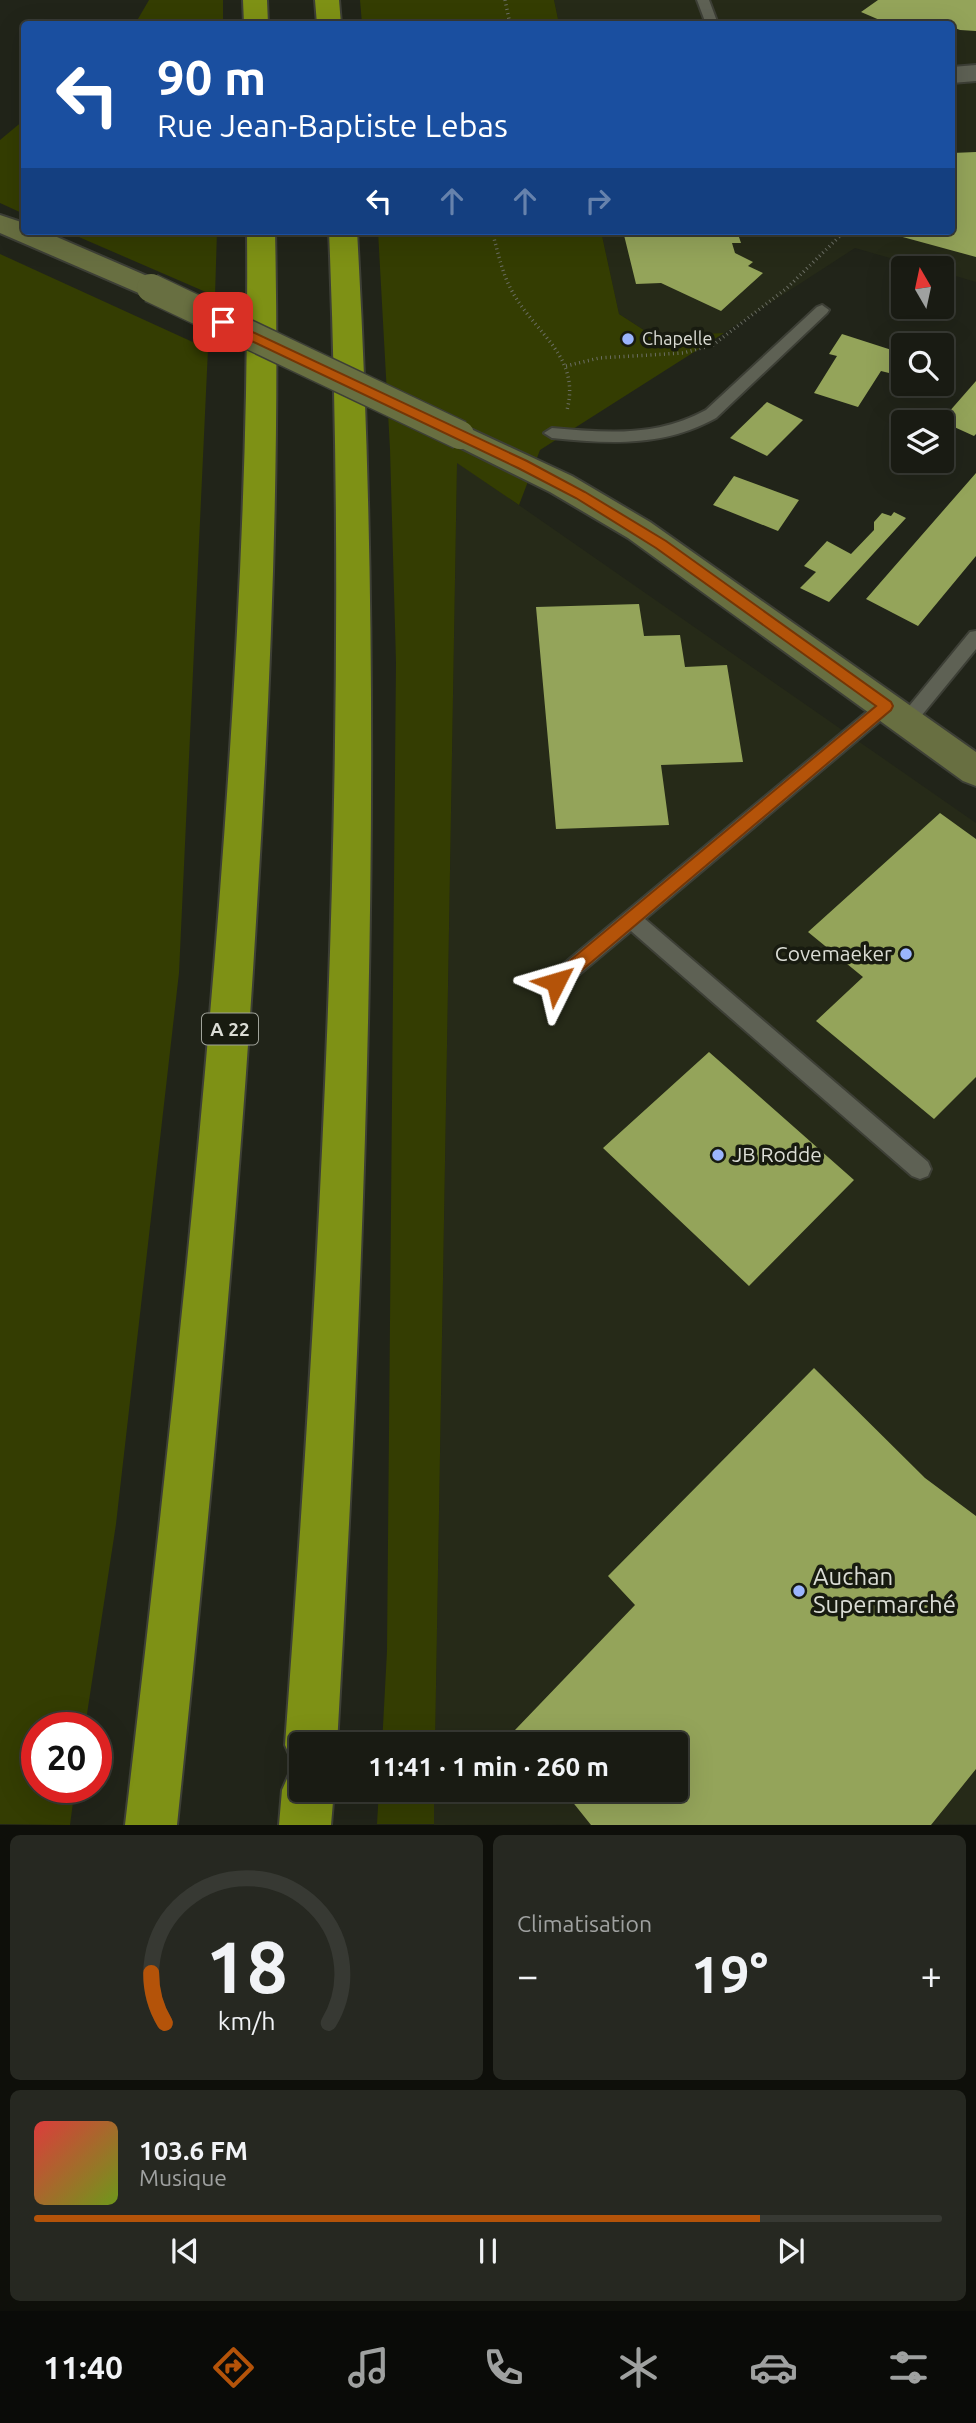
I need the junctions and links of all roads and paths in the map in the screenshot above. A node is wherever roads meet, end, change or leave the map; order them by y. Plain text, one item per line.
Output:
1 (255, 0) edge
2 (327, 0) edge
3 (505, 0) edge
4 (703, 0) edge
5 (256, 21) edge
6 (329, 21) edge
7 (509, 21) edge
8 (711, 21) edge
9 (976, 73) edge
10 (955, 75) edge
11 (0, 223) edge
12 (21, 232) edge
13 (28, 235) edge
14 (261, 235) edge
15 (343, 235) edge
16 (493, 235) edge
17 (841, 235) edge
18 (822, 310) dead end
19 (566, 366) junction
20 (564, 416) dead end
21 (552, 433) dead end
22 (976, 637) edge
23 (896, 713) junction
24 (976, 771) edge
25 (631, 919) junction
26 (556, 982) dead end
27 (920, 1169) dead end
28 (312, 1732) edge
29 (306, 1802) edge
30 (151, 1825) edge
31 (305, 1825) edge

1 - 5 highway
2 - 6 highway
3 - 7 path
4 - 8 lane
9 - 10 street
11 - 12 main road, bridge
13 - 23 main road, bridge
14 - 30 highway, A 22
15 - 28 highway
16 - 19 path
17 - 19 path
18 - 21 lane
19 - 20 path
22 - 23 lane
23 - 24 main road
23 - 25 lane
25 - 26 lane
25 - 27 lane
29 - 31 highway

